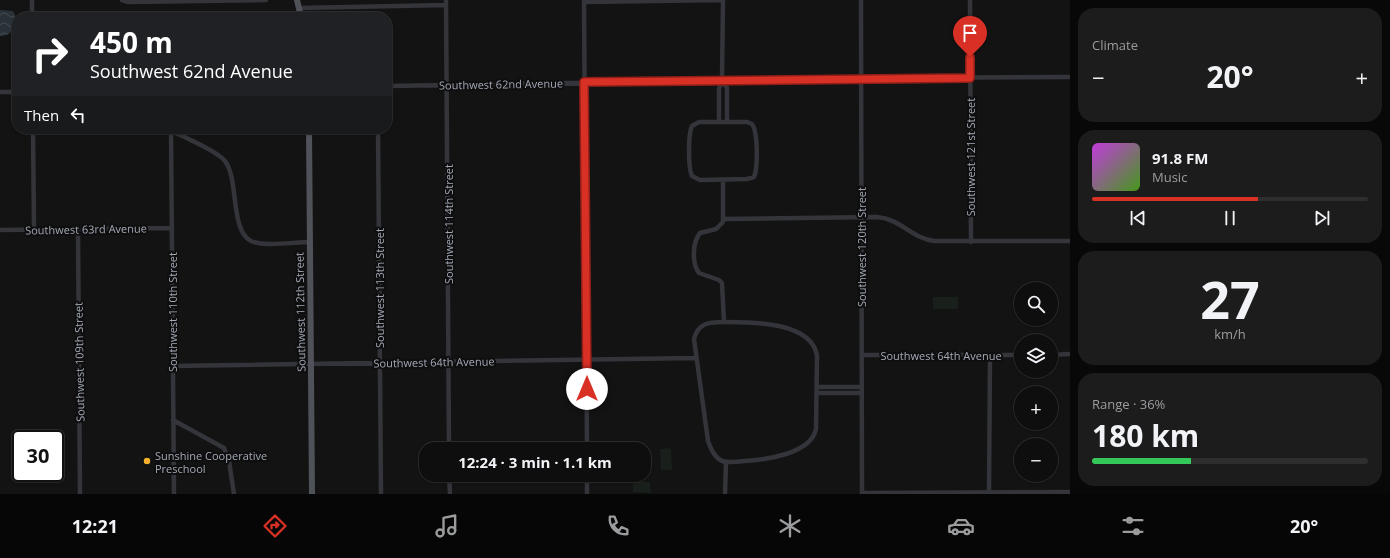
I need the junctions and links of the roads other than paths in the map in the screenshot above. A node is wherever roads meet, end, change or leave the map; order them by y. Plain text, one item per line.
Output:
1 (32, 0) edge
2 (122, 0) edge
3 (266, 0) edge
4 (297, 0) edge
5 (722, 0) edge
6 (861, 0) edge
7 (970, 0) edge
8 (584, 1) edge
9 (446, 3) edge
10 (299, 8) junction
11 (32, 12) edge
12 (299, 12) edge
13 (1070, 77) edge
14 (861, 78) junction
15 (970, 78) junction
16 (722, 80) junction
17 (584, 82) junction
18 (447, 85) junction
19 (392, 86) edge
20 (0, 92) edge
21 (12, 92) edge
22 (719, 122) junction
23 (727, 122) junction
24 (33, 134) edge
25 (171, 134) edge
26 (179, 134) edge
27 (309, 134) edge
28 (378, 134) edge
29 (723, 180) junction
30 (861, 217) junction
31 (723, 219) junction
32 (172, 228) junction
33 (78, 229) junction
34 (0, 230) edge
35 (34, 230) junction
36 (1070, 241) edge
37 (310, 242) junction
38 (971, 242) junction
39 (724, 322) junction
40 (1058, 354) edge
41 (1070, 354) edge
42 (862, 355) junction
43 (990, 355) junction
44 (1014, 355) edge
45 (695, 358) junction
46 (587, 359) junction
47 (449, 361) junction
48 (380, 362) junction
49 (311, 364) junction
50 (172, 366) junction
51 (817, 387) junction
52 (862, 387) junction
53 (817, 393) junction
54 (862, 393) junction
55 (173, 420) junction
56 (449, 442) edge
57 (587, 442) edge
58 (726, 462) junction
59 (449, 482) edge
60 (587, 482) edge
61 (1070, 492) edge
62 (989, 493) edge
63 (80, 494) edge
64 (174, 494) edge
65 (234, 494) edge
66 (312, 494) edge
67 (381, 494) edge
68 (450, 494) edge
69 (587, 494) edge
70 (725, 494) edge
71 (862, 494) edge

1 - 11 street
2 - 3 street
4 - 10 main road
5 - 8 street
5 - 16 street
6 - 14 street, Southwest 120th Street
7 - 15 street, Southwest 121st Street
8 - 17 street
9 - 10 street
9 - 18 street, Southwest 114th Street
10 - 12 main road
13 - 15 street, Southwest 62nd Avenue
14 - 15 street, Southwest 62nd Avenue
14 - 16 street, Southwest 62nd Avenue
14 - 30 street, Southwest 120th Street
15 - 38 street, Southwest 121st Street
16 - 17 street, Southwest 62nd Avenue
16 - 22 street
16 - 23 street
17 - 18 street, Southwest 62nd Avenue
17 - 46 street
18 - 19 street, Southwest 62nd Avenue
18 - 47 street, Southwest 114th Street
20 - 21 street
22 - 23 street
22 - 29 street
23 - 29 street
24 - 35 street
25 - 32 street, Southwest 110th Street
26 - 37 street
27 - 37 main road, Southwest 112th Street
28 - 48 street, Southwest 113th Street
29 - 31 street
30 - 31 street
30 - 38 street
30 - 42 street, Southwest 120th Street
31 - 39 street
32 - 33 street, Southwest 63rd Avenue
32 - 50 street, Southwest 110th Street
33 - 35 street, Southwest 63rd Avenue
33 - 63 street, Southwest 109th Street
34 - 35 street, Southwest 63rd Avenue
36 - 38 street
37 - 49 main road, Southwest 112th Street
39 - 45 street
39 - 51 street
40 - 41 street
42 - 43 street, Southwest 64th Avenue
42 - 52 street, Southwest 120th Street
43 - 44 street, Southwest 64th Avenue
43 - 62 street
45 - 46 street, Southwest 64th Avenue
45 - 58 street
46 - 47 street, Southwest 64th Avenue
46 - 57 street
47 - 48 street, Southwest 64th Avenue
47 - 56 street, Southwest 114th Street
48 - 49 street, Southwest 64th Avenue
48 - 67 street, Southwest 113th Street
49 - 50 street, Southwest 64th Avenue
49 - 66 main road, Southwest 112th Street
50 - 55 street, Southwest 110th Street
51 - 52 street
51 - 53 street
52 - 54 street, Southwest 120th Street
53 - 54 street
53 - 58 street
54 - 71 street, Southwest 120th Street
55 - 64 street, Southwest 110th Street
55 - 65 street
58 - 70 street
59 - 68 street
60 - 69 street
61 - 62 street
62 - 71 street

